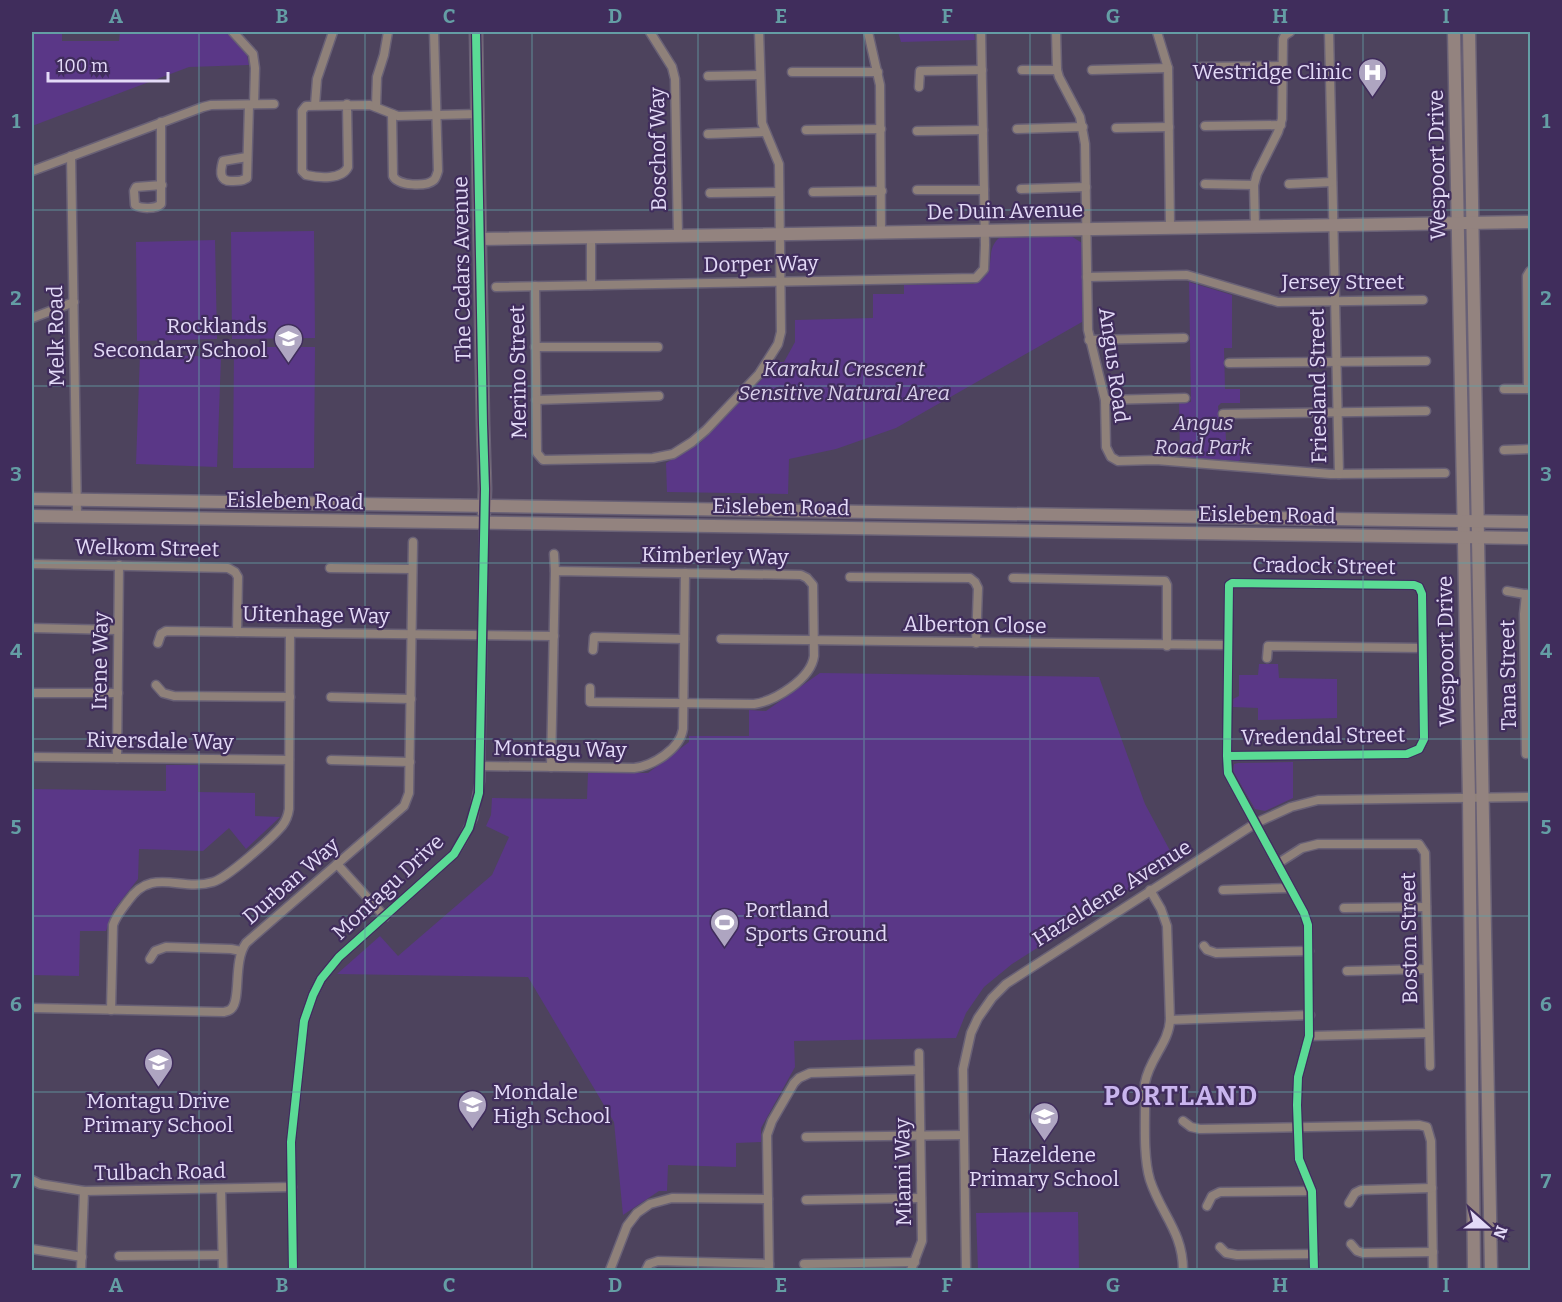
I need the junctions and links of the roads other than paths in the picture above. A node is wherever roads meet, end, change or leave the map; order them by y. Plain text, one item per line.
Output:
1 (233, 32) edge
2 (333, 32) edge
3 (388, 32) edge
4 (434, 32) edge
5 (476, 32) edge
6 (650, 32) edge
7 (759, 32) edge
8 (867, 32) edge
9 (981, 32) edge
10 (1056, 32) edge
11 (1157, 32) edge
12 (1290, 32) edge
13 (1329, 32) edge
14 (1454, 32) edge
15 (1469, 32) edge
16 (1282, 66) junction
17 (1200, 67) dead end
18 (1168, 68) junction
19 (982, 70) junction
20 (1022, 70) dead end
21 (1057, 70) junction
22 (1092, 70) dead end
23 (792, 72) dead end
24 (878, 72) junction
25 (760, 75) junction
26 (708, 76) dead end
27 (919, 87) dead end
28 (274, 104) dead end
29 (347, 104) junction
30 (252, 105) junction
31 (315, 105) junction
32 (376, 107) junction
33 (392, 114) junction
34 (477, 114) junction
35 (437, 115) junction
36 (161, 122) junction
37 (1281, 125) junction
38 (1205, 126) dead end
39 (1083, 127) junction
40 (1169, 127) junction
41 (1116, 128) dead end
42 (881, 129) junction
43 (1017, 129) dead end
44 (806, 130) dead end
45 (983, 130) junction
46 (918, 131) dead end
47 (764, 132) junction
48 (708, 134) dead end
49 (71, 156) junction
50 (247, 158) dead end
51 (32, 171) edge
52 (1332, 182) junction
53 (1205, 184) dead end
54 (1289, 184) dead end
55 (162, 185) dead end
56 (1254, 185) junction
57 (1086, 187) junction
58 (1021, 189) dead end
59 (917, 190) dead end
60 (984, 190) junction
61 (882, 191) junction
62 (779, 192) junction
63 (813, 192) dead end
64 (710, 193) dead end
65 (1530, 222) edge
66 (1457, 223) junction
67 (1472, 223) junction
68 (1333, 225) junction
69 (1255, 226) junction
70 (1170, 227) junction
71 (1087, 229) junction
72 (984, 231) junction
73 (881, 232) junction
74 (780, 234) junction
75 (678, 236) junction
76 (591, 237) junction
77 (480, 239) junction
78 (1530, 271) edge
79 (1087, 277) junction
80 (781, 282) junction
81 (591, 285) junction
82 (535, 286) junction
83 (496, 287) dead end
84 (1334, 300) junction
85 (1424, 300) dead end
86 (74, 302) junction
87 (32, 318) edge
88 (1529, 328) edge
89 (1184, 338) dead end
90 (1089, 340) junction
91 (535, 346) junction
92 (658, 347) dead end
93 (1335, 361) junction
94 (1426, 361) dead end
95 (1229, 363) dead end
96 (1504, 389) dead end
97 (1529, 389) edge
98 (659, 396) dead end
99 (1185, 398) dead end
100 (536, 400) junction
101 (1105, 400) junction
102 (1426, 411) dead end
103 (1336, 412) junction
104 (1223, 414) dead end
105 (1530, 449) edge
106 (1504, 450) dead end
107 (1445, 473) dead end
108 (1339, 474) junction
109 (32, 500) edge
110 (77, 500) junction
111 (484, 506) junction
112 (32, 516) edge
113 (77, 516) junction
114 (1462, 520) junction
115 (1477, 520) junction
116 (484, 522) junction
117 (1530, 522) edge
118 (1463, 536) junction
119 (1478, 536) junction
120 (1530, 538) edge
121 (413, 542) dead end
122 (554, 554) dead end
123 (32, 564) edge
124 (119, 565) junction
125 (330, 568) dead end
126 (412, 569) junction
127 (555, 571) junction
128 (685, 573) junction
129 (850, 577) dead end
130 (1012, 578) dead end
131 (1507, 591) dead end
132 (1528, 595) edge
133 (32, 628) edge
134 (118, 630) junction
135 (237, 632) junction
136 (290, 633) junction
137 (412, 634) junction
138 (482, 636) junction
139 (554, 636) junction
140 (684, 639) junction
141 (721, 639) dead end
142 (814, 641) junction
143 (976, 643) junction
144 (158, 644) dead end
145 (1228, 645) junction
146 (1167, 646) junction
147 (1422, 648) junction
148 (593, 650) dead end
149 (1267, 658) dead end
150 (156, 685) dead end
151 (590, 688) dead end
152 (32, 693) edge
153 (118, 693) junction
154 (290, 697) junction
155 (331, 697) dead end
156 (411, 699) junction
157 (683, 703) junction
158 (1528, 725) edge
159 (1526, 754) dead end
160 (1227, 756) junction
161 (32, 757) edge
162 (117, 758) junction
163 (289, 760) junction
164 (331, 760) dead end
165 (410, 762) junction
166 (480, 766) junction
167 (551, 767) junction
168 (1483, 797) junction
169 (1469, 798) junction
170 (1530, 798) edge
171 (1256, 823) junction
172 (338, 864) junction
173 (1277, 864) junction
174 (1290, 888) junction
175 (1150, 890) junction
176 (1223, 890) dead end
177 (1426, 907) junction
178 (1344, 908) dead end
179 (385, 917) junction
180 (1204, 946) dead end
181 (241, 951) junction
182 (1309, 951) junction
183 (150, 959) dead end
184 (1427, 969) junction
185 (1347, 971) dead end
186 (32, 1008) edge
187 (111, 1010) junction
188 (1310, 1016) junction
189 (1170, 1020) junction
190 (1428, 1033) junction
191 (1310, 1036) junction
192 (919, 1053) dead end
193 (1430, 1065) dead end
194 (920, 1070) junction
195 (1183, 1121) dead end
196 (1298, 1127) junction
197 (920, 1135) junction
198 (963, 1135) junction
199 (806, 1137) dead end
200 (32, 1180) edge
201 (292, 1187) junction
202 (1432, 1188) junction
203 (221, 1189) junction
204 (84, 1191) junction
205 (1312, 1191) junction
206 (921, 1198) junction
207 (768, 1199) junction
208 (806, 1200) dead end
209 (1349, 1203) dead end
210 (1207, 1206) dead end
211 (1351, 1244) dead end
212 (1220, 1247) dead end
213 (32, 1249) edge
214 (1432, 1252) junction
215 (1314, 1254) junction
216 (222, 1255) junction
217 (119, 1256) dead end
218 (82, 1257) junction
219 (804, 1264) dead end
220 (913, 1266) edge
221 (769, 1267) edge
222 (81, 1270) edge
223 (222, 1270) edge
224 (293, 1270) edge
225 (610, 1270) edge
226 (646, 1270) edge
227 (966, 1270) edge
228 (1184, 1270) edge
229 (1314, 1270) edge
230 (1433, 1270) edge
231 (1474, 1270) edge
232 (1491, 1270) edge

1 - 30 street
2 - 31 street
3 - 32 street
4 - 35 street
5 - 34 main road, The Cedars Avenue
6 - 75 street, Boschof Way
7 - 25 street
8 - 24 street
9 - 19 street, Dorper Way
10 - 21 street
11 - 18 street
12 - 16 street
13 - 52 street, Friesland Street
14 - 66 main road, Wespoort Drive
15 - 67 main road, Wespoort Drive
16 - 17 street
16 - 37 street
18 - 22 street
18 - 40 street
19 - 27 street
19 - 45 street, Dorper Way
20 - 21 street
21 - 39 street
23 - 24 street
24 - 42 street
25 - 26 street
25 - 47 street
28 - 30 street
29 - 31 street
29 - 31 street
29 - 32 street
30 - 36 street
30 - 50 street
32 - 33 street
33 - 35 street
33 - 35 street
34 - 35 street
34 - 77 main road, The Cedars Avenue
36 - 49 street
36 - 55 street
37 - 38 street
37 - 56 street
39 - 43 street
39 - 57 street, Angus Road
40 - 41 street
40 - 70 street
42 - 44 street
42 - 61 street
45 - 46 street
45 - 60 street, Dorper Way
47 - 48 street
47 - 62 street
49 - 51 street
49 - 86 street, Melk Road
52 - 54 street
52 - 68 street, Friesland Street
53 - 56 street
56 - 69 street
57 - 58 street
57 - 71 street, Angus Road
59 - 60 street
60 - 72 street, Dorper Way
61 - 63 street
61 - 73 street
62 - 64 street
62 - 74 street
65 - 67 main road, De Duin Avenue
66 - 67 main road, De Duin Avenue
66 - 68 main road, De Duin Avenue
66 - 114 main road, Wespoort Drive
67 - 115 main road, Wespoort Drive
68 - 69 main road, De Duin Avenue
68 - 84 street, Friesland Street
69 - 70 main road, De Duin Avenue
70 - 71 main road, De Duin Avenue
71 - 72 main road, De Duin Avenue
71 - 79 street, Angus Road
72 - 73 main road, De Duin Avenue
72 - 80 street, Dorper Way
73 - 74 main road, De Duin Avenue
74 - 75 main road, De Duin Avenue
74 - 80 street
75 - 76 main road, De Duin Avenue
76 - 77 main road, De Duin Avenue
76 - 81 street
77 - 111 main road, The Cedars Avenue
78 - 88 street
79 - 84 street, Jersey Street
79 - 90 street, Angus Road
80 - 81 street, Dorper Way
80 - 100 street, Merino Street
81 - 82 street, Dorper Way
82 - 83 street, Dorper Way
82 - 91 street, Merino Street
84 - 85 street, Jersey Street
84 - 93 street, Friesland Street
86 - 87 street
86 - 110 street, Melk Road
88 - 97 street
89 - 90 street
90 - 101 street, Angus Road
91 - 92 street
91 - 100 street, Merino Street
93 - 94 street
93 - 95 street
93 - 103 street, Friesland Street
96 - 97 street
98 - 100 street
99 - 101 street
101 - 108 street, Angus Road
102 - 103 street
103 - 104 street
103 - 108 street, Friesland Street
105 - 106 street
107 - 108 street, Angus Road
109 - 110 main road, Eisleben Road
110 - 111 main road, Eisleben Road
110 - 113 street, Melk Road
111 - 114 main road, Eisleben Road
111 - 116 main road, The Cedars Avenue
112 - 113 main road, Eisleben Road
113 - 116 main road, Eisleben Road
114 - 115 main road, Eisleben Road
114 - 118 main road, Wespoort Drive
115 - 117 main road, Eisleben Road
115 - 119 main road, Wespoort Drive
116 - 118 main road, Eisleben Road
116 - 138 street, Montagu Drive
118 - 119 main road, Eisleben Road
118 - 169 main road, Wespoort Drive
119 - 120 main road, Eisleben Road
119 - 168 main road, Wespoort Drive
121 - 126 street, Durban Way
122 - 127 street
123 - 124 street, Welkom Street
124 - 134 street, Irene Way
124 - 135 street, Welkom Street
125 - 126 street
126 - 137 street, Durban Way
127 - 128 street, Kimberley Way
127 - 139 street
128 - 140 street, Montagu Way
128 - 142 street, Kimberley Way
129 - 143 street
130 - 146 street
131 - 132 street
132 - 158 street, Tana Street
133 - 134 street
134 - 153 street, Irene Way
135 - 136 street, Uitenhage Way
135 - 144 street, Uitenhage Way
136 - 137 street, Uitenhage Way
136 - 154 street
137 - 138 street, Uitenhage Way
137 - 156 street, Durban Way
138 - 139 street, Uitenhage Way
138 - 166 street, Montagu Drive
139 - 167 street
140 - 148 street
140 - 157 street, Montagu Way
141 - 142 street, Alberton Close
142 - 143 street, Alberton Close
142 - 157 street
143 - 146 street, Alberton Close
145 - 146 street, Alberton Close
145 - 147 street, Cradock Street
145 - 160 street
147 - 149 street
147 - 160 street, Vredendal Street
150 - 154 street
151 - 157 street
152 - 153 street
153 - 162 street, Irene Way
154 - 163 street
155 - 156 street
156 - 165 street, Durban Way
157 - 167 street, Montagu Way
158 - 159 street, Tana Street
160 - 171 street
161 - 162 street, Riversdale Way
162 - 163 street, Riversdale Way
163 - 187 street
164 - 165 street
165 - 172 street, Durban Way
166 - 167 street, Montagu Way
166 - 179 street, Montagu Drive
168 - 169 street, Hazeldene Avenue
168 - 170 street, Hazeldene Avenue
168 - 232 main road, Wespoort Drive
169 - 171 street, Hazeldene Avenue
169 - 231 main road, Wespoort Drive
171 - 173 street
171 - 175 street, Hazeldene Avenue
172 - 179 street
172 - 181 street, Durban Way
173 - 174 street
173 - 177 street, Boston Street
174 - 176 street
174 - 182 street
175 - 189 street
175 - 198 street, Hazeldene Avenue
177 - 178 street
177 - 184 street, Boston Street
179 - 201 street, Montagu Drive
180 - 182 street
181 - 183 street
181 - 187 street, Durban Way
182 - 188 street
184 - 185 street
184 - 190 street, Boston Street
186 - 187 street, Durban Way
188 - 189 street
188 - 191 street
189 - 228 street
190 - 191 street
190 - 193 street, Boston Street
191 - 196 street
192 - 194 street, Miami Way
194 - 197 street, Miami Way
194 - 207 street
195 - 196 street
196 - 202 street
196 - 205 street
197 - 198 street
197 - 199 street
197 - 206 street, Miami Way
198 - 227 street, Hazeldene Avenue
200 - 204 street, Tulbach Road
201 - 203 street, Tulbach Road
201 - 224 street, Montagu Drive
202 - 209 street
202 - 214 street
203 - 204 street, Tulbach Road
203 - 216 street
204 - 218 street
205 - 210 street
205 - 215 street
206 - 208 street
206 - 220 street, Miami Way
207 - 221 street
207 - 225 street
211 - 214 street
212 - 215 street
213 - 218 street
214 - 230 street
215 - 229 street
216 - 217 street
216 - 223 street
218 - 222 street
219 - 220 street
221 - 226 street

